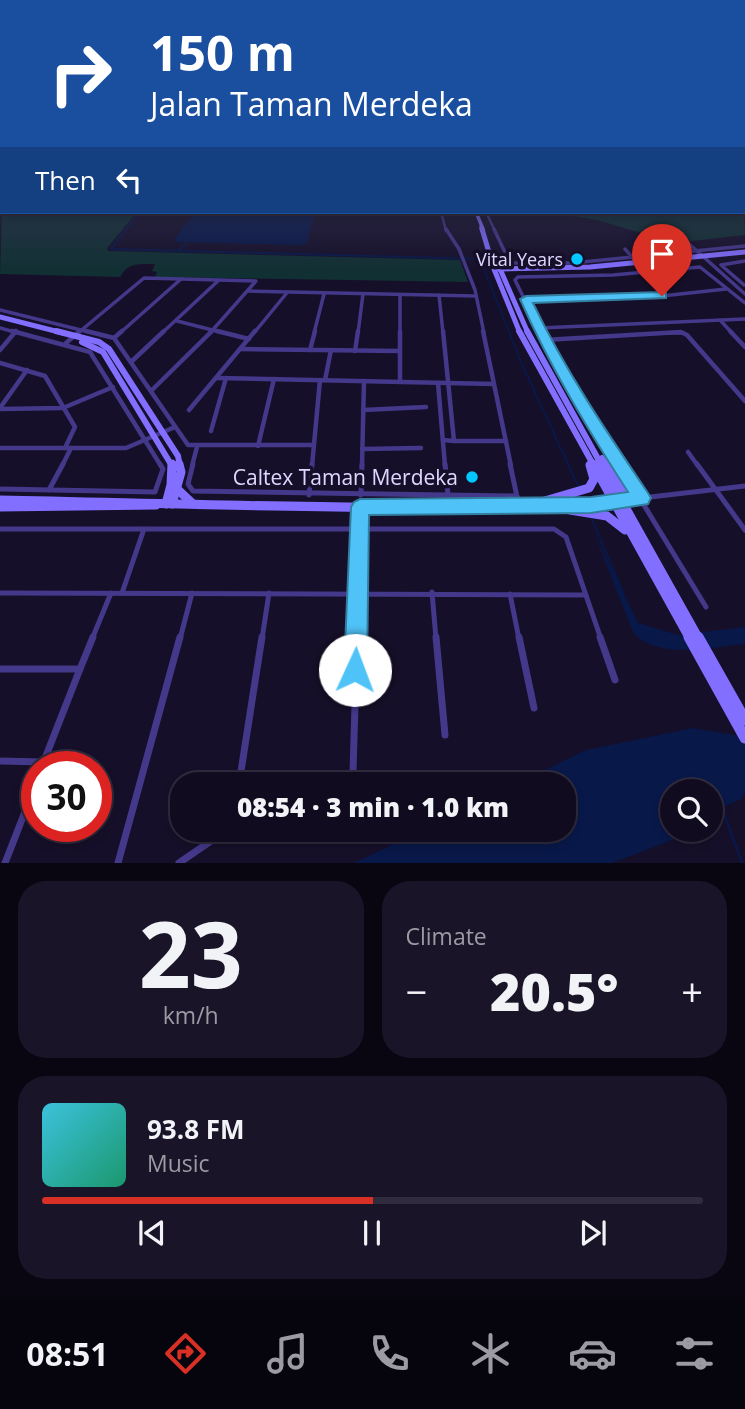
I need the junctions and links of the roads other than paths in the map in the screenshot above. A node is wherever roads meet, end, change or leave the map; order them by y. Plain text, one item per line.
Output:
1 (442, 214) edge
2 (477, 214) edge
3 (487, 214) edge
4 (481, 227) junction
5 (688, 243) dead end
6 (745, 246) edge
7 (625, 249) dead end
8 (697, 252) junction
9 (745, 256) edge
10 (495, 258) junction
11 (705, 259) junction
12 (635, 260) junction
13 (519, 270) junction
14 (498, 271) junction
15 (580, 273) junction
16 (721, 274) junction
17 (712, 275) junction
18 (181, 279) junction
19 (219, 280) junction
20 (504, 281) junction
21 (744, 285) edge
22 (735, 287) junction
23 (727, 289) junction
24 (248, 291) junction
25 (286, 293) junction
26 (324, 294) junction
27 (363, 294) junction
28 (745, 294) edge
29 (400, 295) junction
30 (439, 295) junction
31 (476, 296) junction
32 (526, 299) junction
33 (745, 303) edge
34 (0, 310) edge
35 (15, 314) junction
36 (3, 319) edge
37 (745, 319) edge
38 (720, 320) junction
39 (177, 321) junction
40 (0, 328) edge
41 (540, 328) junction
42 (82, 330) junction
43 (212, 330) junction
44 (16, 331) junction
45 (114, 338) junction
46 (71, 339) junction
47 (248, 339) junction
48 (545, 342) junction
49 (533, 344) junction
50 (745, 347) edge
51 (240, 349) junction
52 (0, 350) edge
53 (310, 350) junction
54 (331, 350) junction
55 (355, 351) junction
56 (400, 351) junction
57 (131, 362) junction
58 (0, 363) edge
59 (27, 370) junction
60 (216, 378) junction
61 (226, 378) junction
62 (274, 379) junction
63 (323, 380) junction
64 (364, 381) junction
65 (400, 382) junction
66 (438, 383) junction
67 (448, 383) junction
68 (494, 384) junction
69 (113, 387) junction
70 (151, 391) junction
71 (745, 401) edge
72 (426, 407) dead end
73 (0, 408) edge
74 (63, 408) junction
75 (189, 410) dead end
76 (363, 410) junction
77 (175, 426) junction
78 (211, 431) dead end
79 (160, 434) junction
80 (582, 438) junction
81 (147, 440) junction
82 (443, 440) junction
83 (454, 441) junction
84 (506, 441) junction
85 (313, 445) junction
86 (258, 446) junction
87 (197, 447) junction
88 (0, 448) edge
89 (68, 448) junction
90 (421, 448) dead end
91 (362, 449) junction
92 (688, 452) dead end
93 (745, 486) edge
94 (0, 489) edge
95 (49, 490) junction
96 (173, 490) junction
97 (716, 490) junction
98 (309, 495) junction
99 (360, 495) junction
100 (448, 495) junction
101 (517, 496) junction
102 (639, 499) junction
103 (0, 500) edge
104 (152, 502) junction
105 (618, 502) junction
106 (167, 504) junction
107 (194, 505) junction
108 (0, 507) edge
109 (360, 507) junction
110 (522, 507) junction
111 (0, 528) edge
112 (360, 528) junction
113 (144, 529) junction
114 (745, 530) edge
115 (646, 560) junction
116 (432, 592) junction
117 (0, 593) edge
118 (111, 593) junction
119 (122, 593) junction
120 (192, 593) junction
121 (269, 593) junction
122 (358, 593) junction
123 (510, 594) junction
124 (586, 595) junction
125 (673, 600) junction
126 (706, 607) dead end
127 (0, 669) edge
128 (80, 669) junction
129 (615, 680) dead end
130 (534, 708) dead end
131 (745, 720) edge
132 (444, 735) dead end
133 (745, 738) edge
134 (48, 751) edge
135 (0, 761) edge
136 (21, 762) edge
137 (241, 772) edge
138 (352, 772) dead end
139 (21, 822) edge
140 (210, 842) edge
141 (5, 863) edge
142 (118, 863) edge
143 (179, 863) edge

1 - 31 street
2 - 4 main road
3 - 12 street
4 - 10 main road
4 - 14 main road
5 - 8 street
6 - 8 street
7 - 12 street
8 - 11 street
8 - 12 street
9 - 11 main road
9 - 21 street
10 - 13 main road
10 - 14 main road
11 - 12 main road
11 - 15 main road
11 - 16 street
12 - 13 main road
13 - 14 main road
13 - 15 main road
13 - 20 main road
14 - 20 main road
14 - 80 main road
15 - 17 street
15 - 32 street
16 - 17 street
16 - 22 street
17 - 23 street
18 - 19 street
18 - 42 street
18 - 45 street
19 - 24 street
19 - 39 street
20 - 49 main road
21 - 22 street
22 - 28 street
23 - 32 street
23 - 33 street
24 - 25 street
24 - 43 street
25 - 26 street
25 - 47 street
26 - 27 street
26 - 53 street
27 - 29 street
27 - 55 street
29 - 30 street
29 - 56 street
30 - 31 street
30 - 67 street
31 - 68 street
32 - 41 street
34 - 35 street
35 - 36 street
35 - 42 street
36 - 46 main road
37 - 38 street
38 - 41 street
38 - 50 street
39 - 43 street
39 - 57 street
40 - 44 street
41 - 48 street
42 - 45 street
42 - 46 street
43 - 47 street
43 - 70 street
44 - 46 street
44 - 52 street
45 - 57 street
46 - 69 street
46 - 79 main road
47 - 51 street
48 - 49 street
48 - 71 street
48 - 102 street
49 - 80 main road
51 - 53 street
51 - 60 street
53 - 54 street
54 - 55 street
54 - 63 street
55 - 56 street
56 - 65 street
57 - 70 street
58 - 59 street
59 - 73 street
59 - 74 street
60 - 61 street
60 - 75 street
61 - 62 street
61 - 78 street
62 - 63 street
62 - 86 street
63 - 64 street
63 - 85 street
64 - 65 street
64 - 76 street
65 - 66 street
66 - 67 street
66 - 82 street
67 - 68 street
67 - 83 street
68 - 84 street
69 - 74 street
69 - 81 street
70 - 77 street
72 - 76 street
73 - 74 street
74 - 89 street
76 - 91 street
77 - 79 street
77 - 87 street
79 - 81 street
79 - 96 main road
80 - 102 main road
80 - 105 main road
80 - 110 main road
81 - 89 street
81 - 95 street
82 - 83 street
82 - 100 street
83 - 84 street
84 - 101 street
85 - 86 street
85 - 98 street
86 - 87 street
87 - 98 street
88 - 89 street
89 - 95 street
90 - 91 street
91 - 99 street
92 - 97 street
93 - 97 street
94 - 95 street
96 - 104 main road
96 - 106 main road
96 - 107 main road
97 - 102 street
97 - 114 street
98 - 99 street
99 - 100 street
100 - 101 street
101 - 110 street
102 - 105 street
102 - 126 street
103 - 104 main road
104 - 106 main road
105 - 110 main road
105 - 115 main road
105 - 125 main road
106 - 107 main road
106 - 108 main road
107 - 109 main road
109 - 110 main road
109 - 112 street
110 - 115 main road
111 - 113 street
112 - 113 street
112 - 122 street
112 - 124 street
113 - 119 street
115 - 125 main road
116 - 122 street
116 - 123 street
116 - 132 street
117 - 118 street
118 - 119 street
118 - 128 street
119 - 120 street
120 - 121 street
120 - 142 street
121 - 122 street
121 - 137 street
122 - 138 street
123 - 124 street
123 - 130 street
124 - 129 street
125 - 131 main road
125 - 133 main road
127 - 128 street
128 - 134 street
135 - 136 street
139 - 141 street
140 - 143 street

